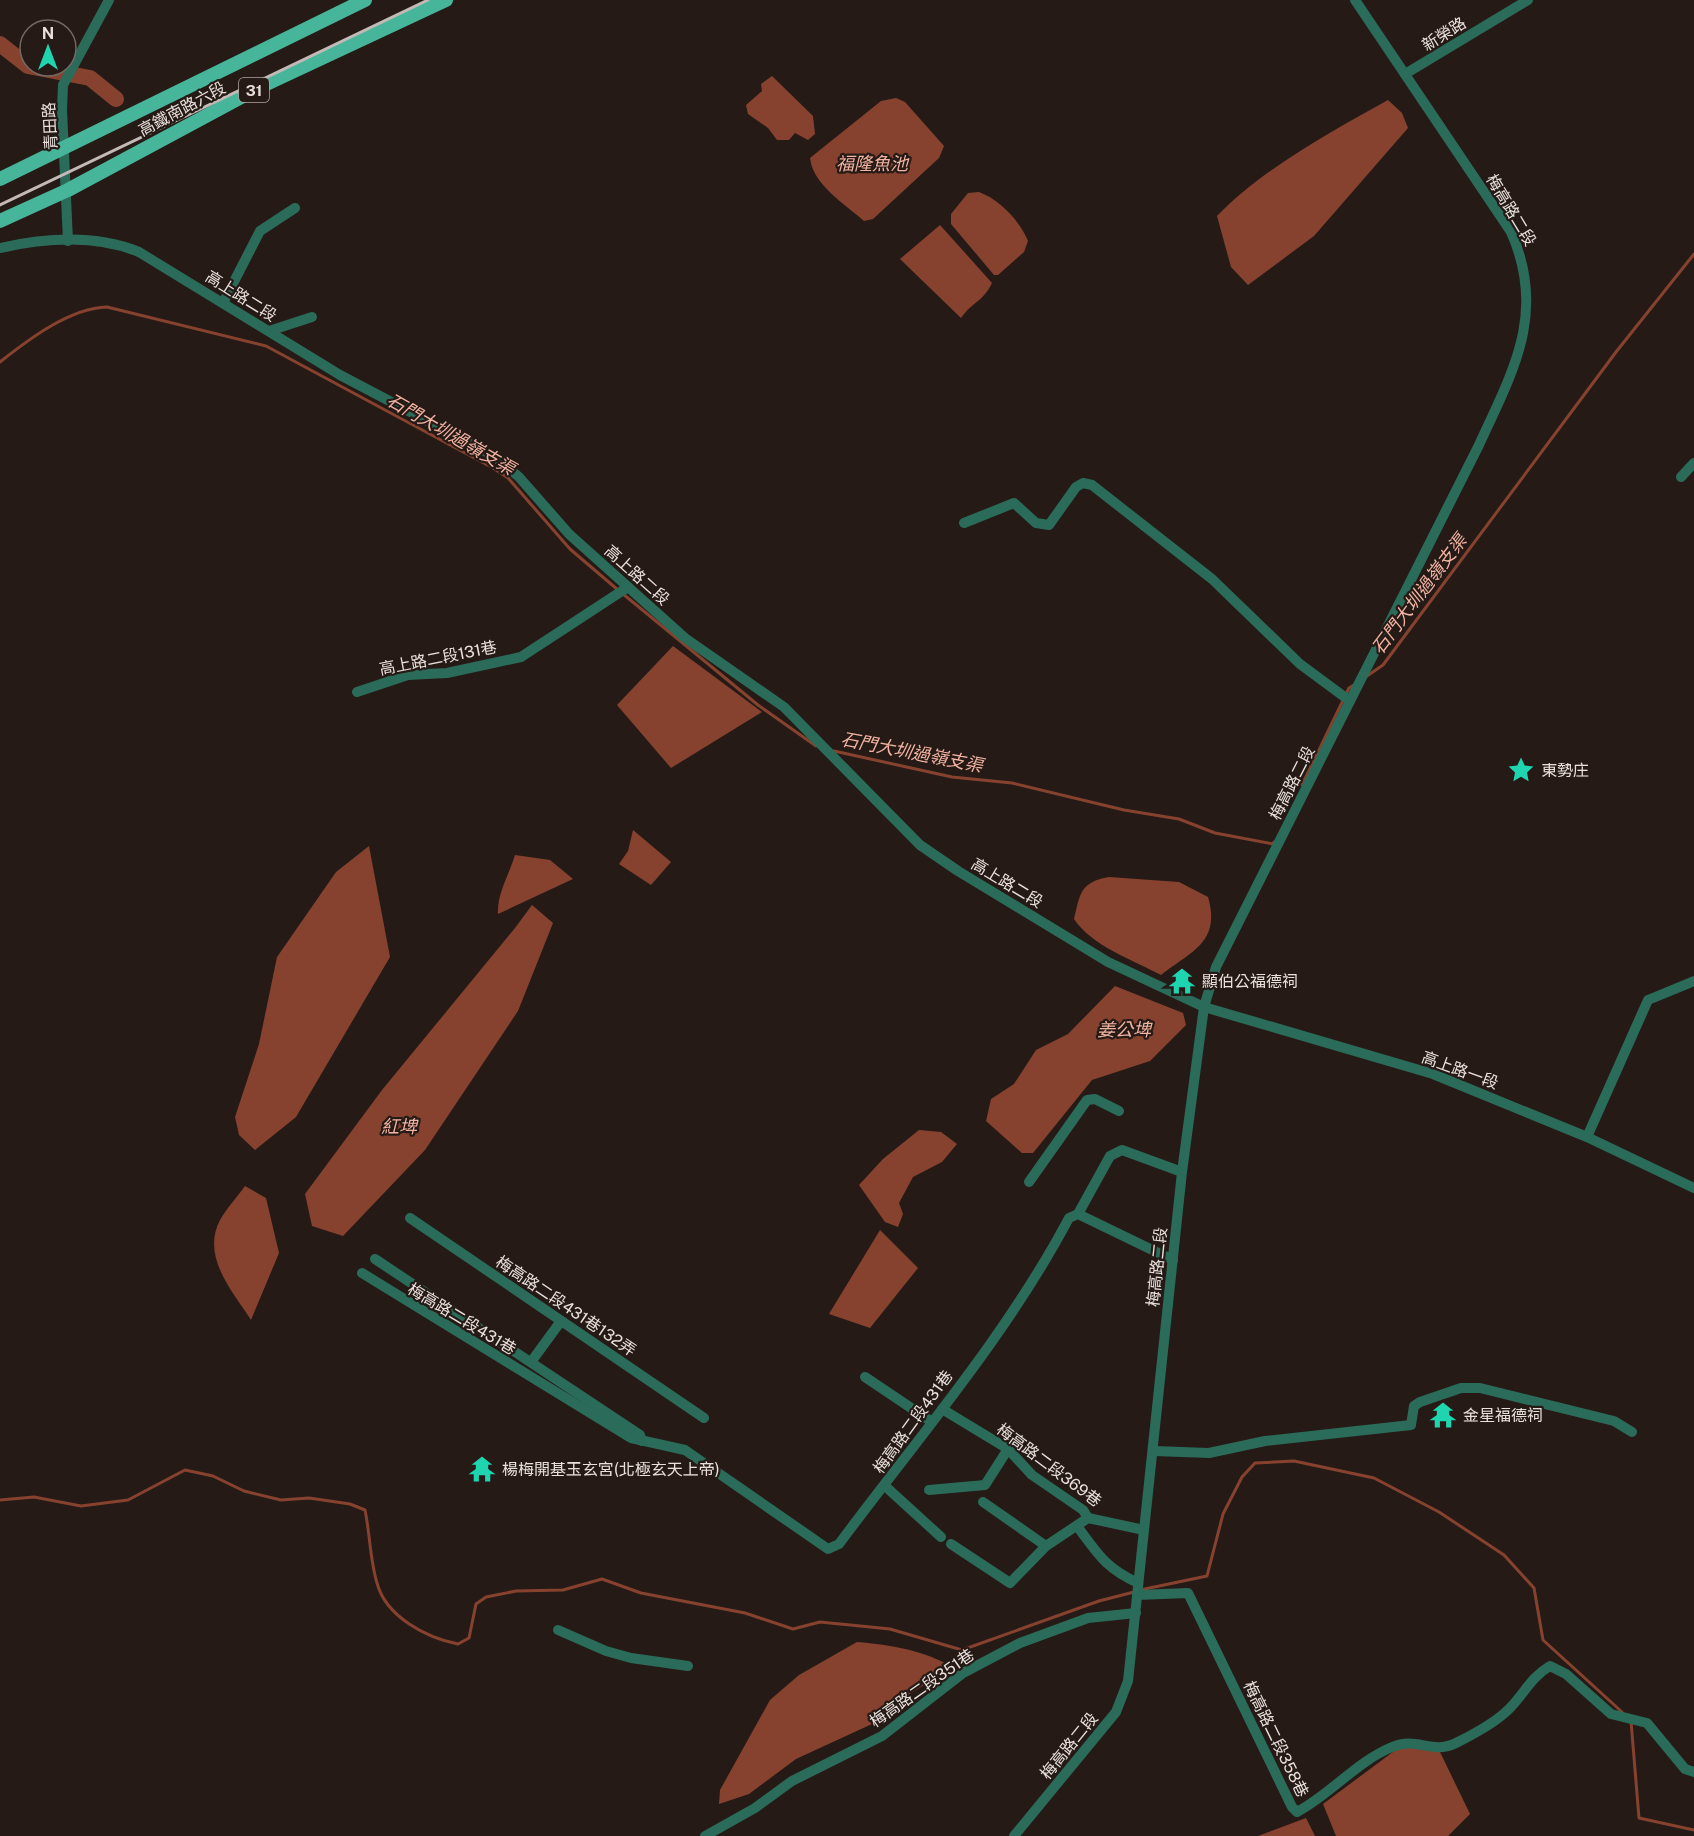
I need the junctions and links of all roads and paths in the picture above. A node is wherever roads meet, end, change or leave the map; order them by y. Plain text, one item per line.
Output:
1 (109, 0) edge
2 (365, 0) edge
3 (446, 0) edge
4 (1354, 0) edge
5 (1528, 0) edge
6 (1405, 74) junction
7 (66, 145) junction
8 (0, 179) edge
9 (68, 190) junction
10 (296, 208) dead end
11 (0, 220) edge
12 (68, 241) junction
13 (0, 248) edge
14 (223, 303) junction
15 (312, 317) dead end
16 (269, 331) junction
17 (1694, 463) edge
18 (1682, 477) dead end
19 (964, 523) dead end
20 (623, 590) junction
21 (357, 692) dead end
22 (1350, 700) junction
23 (1694, 981) edge
24 (1204, 1007) junction
25 (1119, 1111) dead end
26 (1587, 1137) junction
27 (1182, 1172) junction
28 (1029, 1182) dead end
29 (1694, 1188) edge
30 (1078, 1214) junction
31 (410, 1218) dead end
32 (375, 1259) dead end
33 (1173, 1260) junction
34 (362, 1273) dead end
35 (561, 1321) junction
36 (531, 1362) junction
37 (865, 1377) dead end
38 (942, 1409) junction
39 (704, 1418) dead end
40 (932, 1422) junction
41 (1632, 1432) dead end
42 (642, 1441) junction
43 (1008, 1449) junction
44 (1154, 1451) junction
45 (885, 1486) junction
46 (929, 1490) dead end
47 (983, 1502) dead end
48 (1088, 1518) junction
49 (1077, 1526) junction
50 (1144, 1530) junction
51 (1046, 1546) junction
52 (1138, 1589) junction
53 (1136, 1613) junction
54 (558, 1630) dead end
55 (688, 1666) dead end
56 (1694, 1772) edge
57 (705, 1836) edge
58 (1014, 1836) edge

1 - 7 street, 青田路
2 - 7 main road, 高鐵南路六段 / 31
3 - 9 main road, 高鐵南路六段 / 31
4 - 6 street, 梅高路二段
5 - 6 street, 新榮路
6 - 22 street, 梅高路二段
7 - 8 main road, 高鐵南路六段 / 31
7 - 9 street, 青田路
9 - 11 main road, 高鐵南路六段 / 31
9 - 12 street
10 - 14 street
12 - 13 street, 高上路二段
12 - 14 street, 高上路二段
14 - 16 street, 高上路二段
15 - 16 street
16 - 20 street, 高上路二段
17 - 18 street
19 - 22 street
20 - 21 street, 高上路二段131巷
20 - 24 street, 高上路二段
22 - 24 street, 梅高路二段
23 - 26 street
24 - 26 street, 高上路一段
24 - 27 street, 梅高路二段
25 - 28 street
26 - 29 street, 高上路一段
27 - 30 street, 梅高路二段431巷
27 - 33 street, 梅高路二段
30 - 33 street
30 - 38 street, 梅高路二段431巷
31 - 35 street, 梅高路二段431巷132弄
32 - 36 street, 梅高路二段431巷
33 - 44 street, 梅高路二段
34 - 42 street, 梅高路二段431巷
35 - 36 street
35 - 39 street, 梅高路二段431巷132弄
36 - 42 street, 梅高路二段431巷
37 - 40 street
38 - 40 street, 梅高路二段431巷
38 - 43 street, 梅高路二段369巷
40 - 45 street, 梅高路二段431巷
41 - 44 street
42 - 45 street, 梅高路二段431巷
43 - 46 street
43 - 48 street, 梅高路二段369巷
44 - 50 street, 梅高路二段
45 - 51 street
47 - 51 street
48 - 49 street
48 - 50 street, 梅高路二段369巷
49 - 51 street
49 - 52 street
50 - 52 street, 梅高路二段
52 - 53 street, 梅高路二段
52 - 56 street, 梅高路二段358巷
53 - 57 street, 梅高路二段351巷
53 - 58 street, 梅高路二段
54 - 55 street

